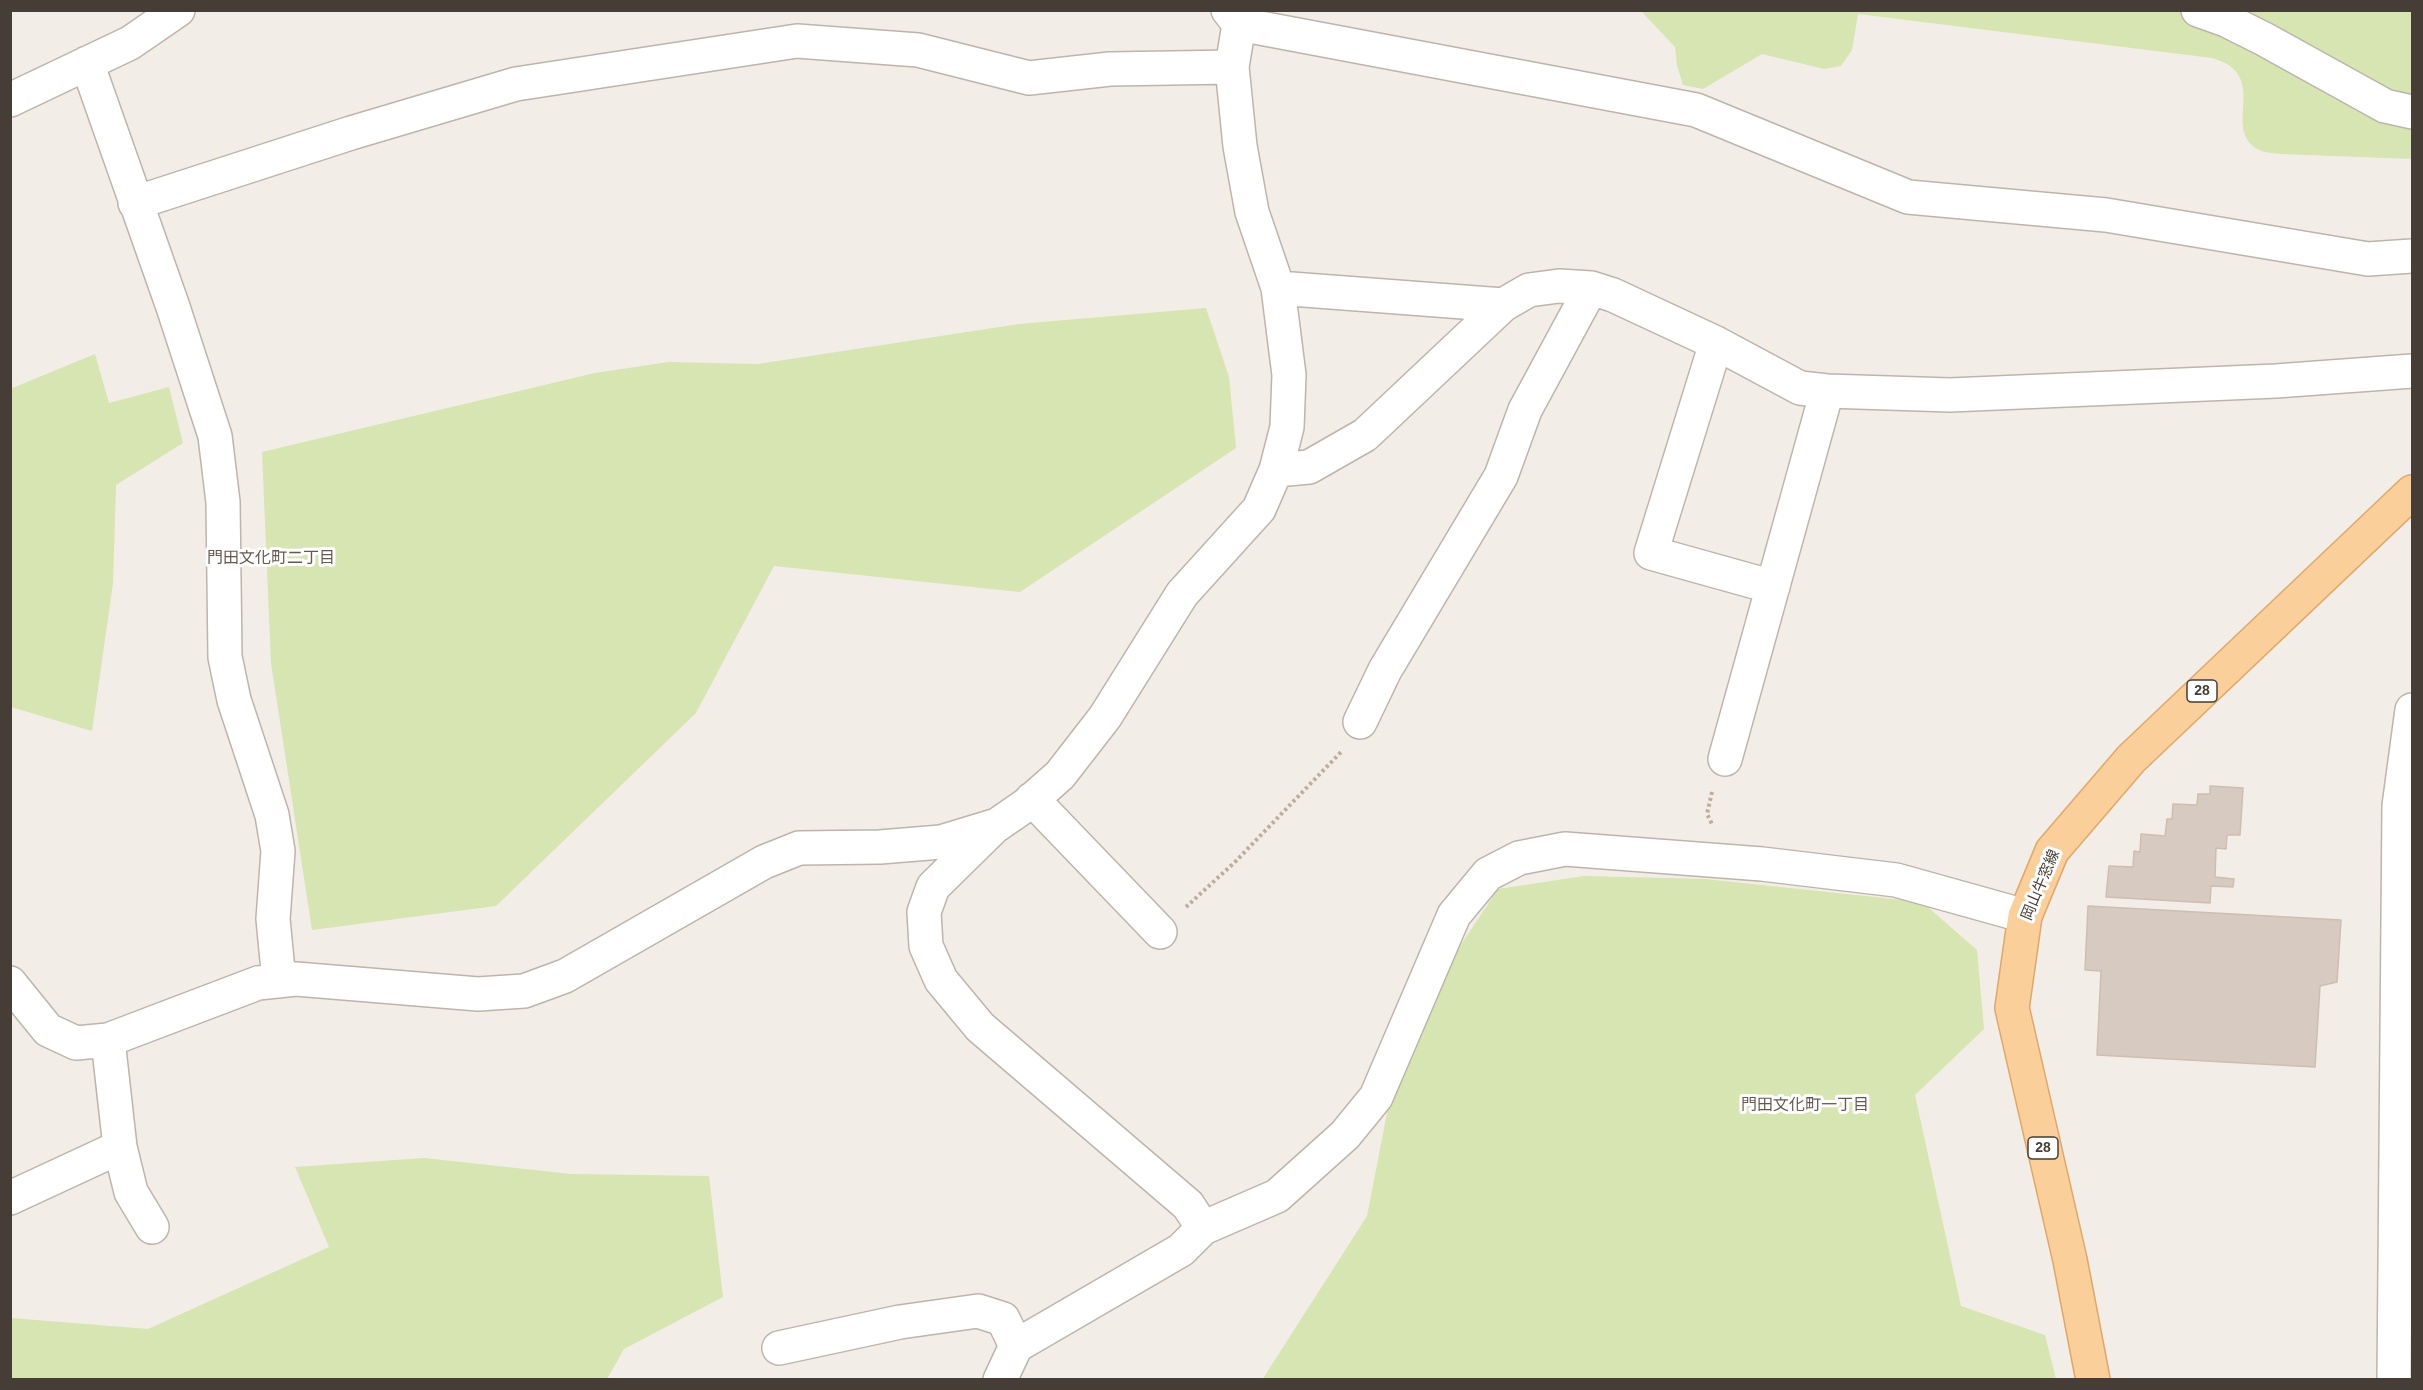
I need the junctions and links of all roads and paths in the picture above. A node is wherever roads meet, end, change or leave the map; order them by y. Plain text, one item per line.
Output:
1 (178, 10) edge
2 (2198, 10) edge
3 (1234, 17) edge
4 (87, 63) junction
5 (1232, 67) junction
6 (10, 100) edge
7 (2412, 112) edge
8 (135, 203) junction
9 (2412, 255) edge
10 (1278, 288) junction
11 (1591, 288) junction
12 (1503, 305) junction
13 (1716, 343) junction
14 (2412, 371) edge
15 (1827, 391) junction
16 (1276, 470) junction
17 (2412, 492) edge
18 (1773, 587) junction
19 (2412, 710) edge
20 (1360, 722) joint
21 (1725, 759) joint
22 (1032, 799) junction
23 (997, 825) junction
24 (1713, 827) dead end
25 (2025, 916) junction
26 (1160, 932) joint
27 (279, 981) junction
28 (10, 983) edge
29 (108, 1040) junction
30 (120, 1147) junction
31 (10, 1198) edge
32 (152, 1227) dead end
33 (1203, 1228) junction
34 (1016, 1346) junction
35 (779, 1348) dead end
36 (1000, 1380) edge
37 (2093, 1380) edge
38 (2394, 1380) edge

1 - 4 street
2 - 7 street
3 - 5 street
3 - 9 street
4 - 6 street
4 - 8 street
5 - 8 street
5 - 10 street
8 - 27 street
10 - 12 street
10 - 16 street
11 - 12 street
11 - 13 street
11 - 20 street
12 - 16 street
13 - 15 street
13 - 18 street
14 - 15 street
15 - 18 street
16 - 22 street
17 - 25 main road, 岡山牛窓線 / 28
18 - 21 street
19 - 38 street
20 - 26 path
21 - 24 path
22 - 23 street
22 - 26 street
23 - 27 street
23 - 33 street
25 - 33 street
25 - 37 main road, 岡山牛窓線 / 28
27 - 29 street
28 - 29 street
29 - 30 street
30 - 31 street
30 - 32 street
33 - 34 street
34 - 35 street
34 - 36 street

